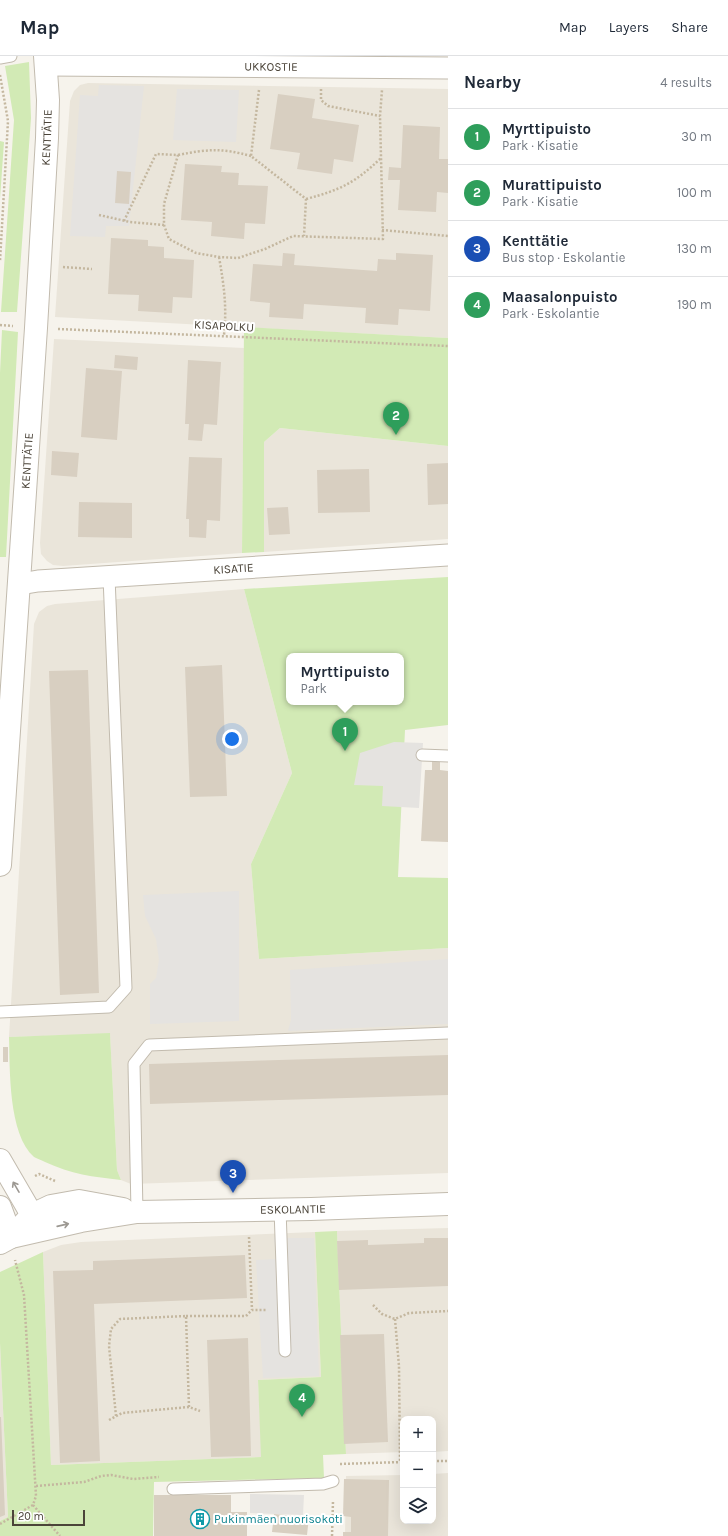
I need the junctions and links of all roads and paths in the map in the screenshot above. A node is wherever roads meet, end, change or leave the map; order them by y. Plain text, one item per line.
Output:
1 (11, 56) edge
2 (0, 58) edge
3 (46, 60) edge
4 (97, 61) edge
5 (383, 68) junction
6 (448, 68) edge
7 (0, 75) edge
8 (320, 82) dead end
9 (260, 89) dead end
10 (380, 116) junction
11 (178, 155) junction
12 (251, 156) junction
13 (381, 158) junction
14 (306, 200) junction
15 (100, 215) dead end
16 (124, 221) junction
17 (164, 225) junction
18 (382, 230) junction
19 (304, 236) junction
20 (448, 236) edge
21 (219, 257) junction
22 (0, 261) edge
23 (74, 268) dead end
24 (92, 268) dead end
25 (0, 325) edge
26 (36, 328) junction
27 (224, 335) junction
28 (448, 346) edge
29 (448, 554) edge
30 (109, 577) junction
31 (20, 584) junction
32 (422, 755) dead end
33 (448, 756) edge
34 (0, 865) edge
35 (0, 1012) edge
36 (448, 1033) edge
37 (0, 1160) edge
38 (448, 1204) edge
39 (0, 1207) edge
40 (280, 1209) junction
41 (137, 1212) junction
42 (34, 1223) junction
43 (249, 1237) dead end
44 (9, 1246) edge
45 (373, 1305) dead end
46 (283, 1309) junction
47 (252, 1310) junction
48 (448, 1311) edge
49 (186, 1316) junction
50 (395, 1319) junction
51 (285, 1351) dead end
52 (189, 1406) junction
53 (200, 1411) dead end
54 (116, 1416) junction
55 (109, 1420) dead end
56 (402, 1452) edge
57 (436, 1461) edge
58 (448, 1461) edge
59 (400, 1462) edge
60 (333, 1464) dead end
61 (166, 1477) dead end
62 (333, 1481) joint
63 (36, 1486) junction
64 (173, 1489) dead end
65 (33, 1505) junction
66 (0, 1524) edge
67 (60, 1536) edge
68 (332, 1536) edge

1 - 2 lane
3 - 4 street, UKKOSTIE
3 - 26 street, KENTTÄTIE
4 - 5 street, UKKOSTIE
5 - 6 street, UKKOSTIE
5 - 10 path
7 - 22 path
8 - 10 path
9 - 12 path
10 - 13 path
11 - 12 path
11 - 16 path
11 - 17 path
12 - 14 path
13 - 14 path
13 - 18 path
14 - 19 path
15 - 16 path
16 - 17 path
17 - 21 path
18 - 19 path
18 - 20 path
19 - 21 path
21 - 27 path
23 - 24 path
25 - 26 path, KISAPOLKU
26 - 27 path, KISAPOLKU
26 - 31 street, KENTTÄTIE
27 - 28 path, KISAPOLKU
29 - 30 street, KISATIE
30 - 31 street, KISATIE
30 - 35 lane
31 - 34 street, KENTTÄTIE
32 - 33 lane
36 - 41 lane
42 -> 37 street
38 - 40 street, ESKOLANTIE
39 - 44 street
40 - 41 street, ESKOLANTIE
40 - 46 lane
41 - 42 street, ESKOLANTIE
42 - 44 street, ESKOLANTIE
43 - 47 path
44 - 63 path
45 - 50 path
46 - 47 path
46 - 51 lane
47 - 49 path
48 - 50 path
49 - 52 path
49 - 54 path
50 - 56 path
52 - 53 path
52 - 54 path
54 - 55 path
57 - 58 path
59 - 60 path
61 - 63 path
62 - 64 lane
62 - 68 path
63 - 65 path
65 - 66 path
65 - 67 path

